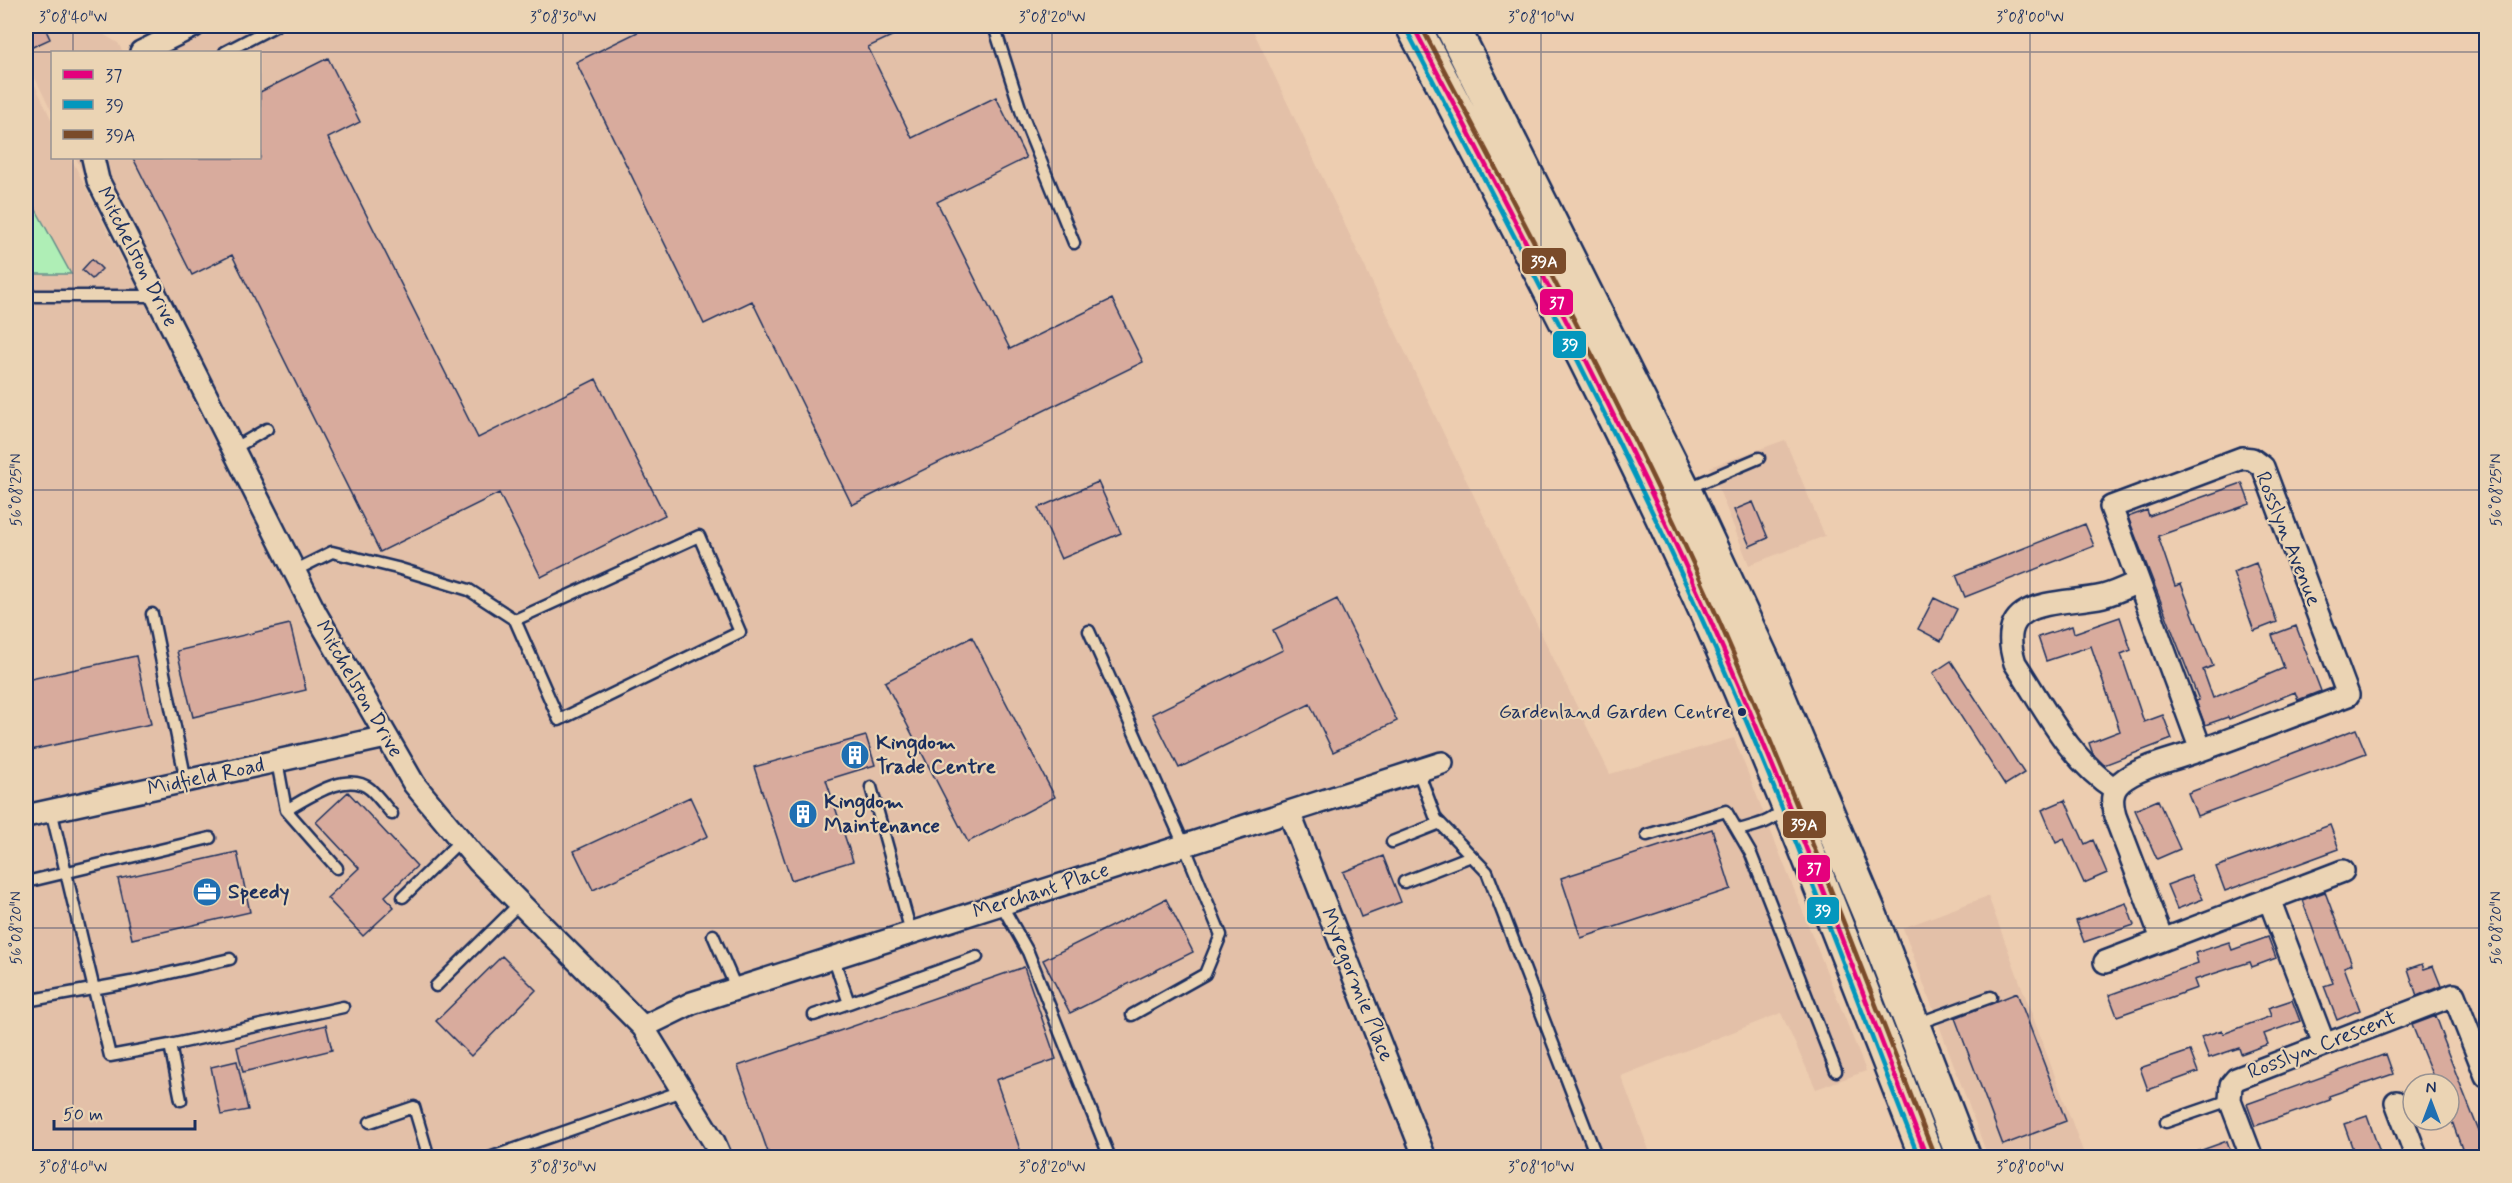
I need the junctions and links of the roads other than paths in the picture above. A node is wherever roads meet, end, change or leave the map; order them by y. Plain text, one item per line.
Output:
1 (194, 26) edge
2 (275, 26) edge
3 (994, 26) edge
4 (1398, 26) edge
5 (1413, 26) edge
6 (1452, 26) edge
7 (156, 49) edge
8 (227, 51) edge
9 (1457, 110) junction
10 (93, 159) edge
11 (1074, 243) dead end
12 (26, 296) edge
13 (156, 296) junction
14 (267, 429) dead end
15 (233, 448) junction
16 (1759, 458) dead end
17 (1683, 490) junction
18 (294, 571) junction
19 (2138, 582) junction
20 (152, 614) dead end
21 (514, 620) junction
22 (1089, 631) dead end
23 (386, 737) junction
24 (2200, 750) junction
25 (277, 761) junction
26 (1442, 763) dead end
27 (1418, 771) junction
28 (186, 781) junction
29 (871, 787) dead end
30 (2115, 789) junction
31 (1777, 806) junction
32 (51, 810) junction
33 (286, 810) junction
34 (1289, 812) junction
35 (393, 814) dead end
36 (26, 816) edge
37 (1440, 823) junction
38 (1739, 830) junction
39 (1647, 835) dead end
40 (210, 838) dead end
41 (461, 840) junction
42 (1392, 842) dead end
43 (1184, 845) junction
44 (1471, 856) junction
45 (337, 868) dead end
46 (2343, 871) dead end
47 (66, 874) junction
48 (26, 882) edge
49 (1404, 882) dead end
50 (403, 897) dead end
51 (2269, 899) junction
52 (520, 903) junction
53 (1001, 904) junction
54 (911, 933) junction
55 (713, 935) dead end
56 (2162, 939) junction
57 (833, 957) junction
58 (977, 957) dead end
59 (230, 959) dead end
60 (2105, 962) dead end
61 (436, 986) dead end
62 (736, 988) junction
63 (92, 989) junction
64 (1991, 997) dead end
65 (26, 1001) edge
66 (849, 1003) junction
67 (343, 1007) dead end
68 (1132, 1014) dead end
69 (814, 1016) dead end
70 (1912, 1025) junction
71 (643, 1027) junction
72 (2324, 1044) junction
73 (170, 1045) junction
74 (1836, 1071) dead end
75 (2487, 1076) edge
76 (682, 1090) junction
77 (182, 1100) dead end
78 (2230, 1100) junction
79 (2396, 1102) dead end
80 (370, 1122) dead end
81 (2166, 1122) dead end
82 (429, 1158) edge
83 (489, 1158) edge
84 (721, 1158) edge
85 (1110, 1158) edge
86 (1425, 1158) edge
87 (1597, 1158) edge
88 (1928, 1158) edge
89 (1964, 1158) edge
90 (2252, 1158) edge
91 (2417, 1158) edge

1 - 7 street
2 - 8 lane
3 - 11 lane
4 - 9 street
5 - 9 main road
6 - 17 main road
9 - 31 main road
10 - 13 street, Mitchelston Drive
12 - 13 lane
13 - 15 street, Mitchelston Drive
14 - 15 lane
15 - 18 street, Mitchelston Drive
16 - 17 lane
17 - 70 main road
18 - 21 lane
18 - 23 street, Mitchelston Drive
19 - 24 street
19 - 24 street, Rosslyn Avenue
19 - 30 street
20 - 28 lane
21 - 21 lane
22 - 43 lane
23 - 25 street, Midfield Road
23 - 41 street, Mitchelston Drive
24 - 30 street
25 - 28 street, Midfield Road
25 - 33 lane
26 - 27 street, Merchant Place
27 - 34 street, Merchant Place
27 - 37 lane
28 - 32 street, Midfield Road
29 - 54 lane
30 - 56 street
31 - 38 lane
31 - 88 main road
32 - 36 street, Midfield Road
32 - 47 lane
33 - 35 lane
33 - 45 lane
34 - 43 street, Merchant Place
34 - 86 street, Myregormie Place
37 - 42 lane
37 - 44 lane
38 - 39 lane
38 - 74 lane
40 - 47 lane
41 - 50 lane
41 - 52 street, Mitchelston Drive
43 - 53 street, Merchant Place
43 - 68 lane
44 - 49 lane
44 - 87 lane
46 - 51 street
47 - 48 lane
47 - 63 lane
51 - 56 street
51 - 72 street
52 - 61 lane
52 - 71 street, Mitchelston Drive
53 - 54 street, Merchant Place
53 - 85 lane
54 - 57 street, Merchant Place
55 - 62 lane
56 - 60 street
57 - 62 street, Merchant Place
57 - 66 lane
58 - 66 lane
59 - 63 lane
62 - 71 street, Merchant Place
63 - 65 lane
63 - 73 lane
64 - 70 lane
66 - 69 lane
67 - 73 lane
70 - 89 main road
71 - 76 street, Mitchelston Drive
72 - 75 street, Rosslyn Crescent
72 - 78 street, Rosslyn Crescent
73 - 77 lane
76 - 83 lane
76 - 84 street, Mitchelston Drive
78 - 81 lane
78 - 90 street, Rosslyn Crescent
79 - 91 street
80 - 82 lane

